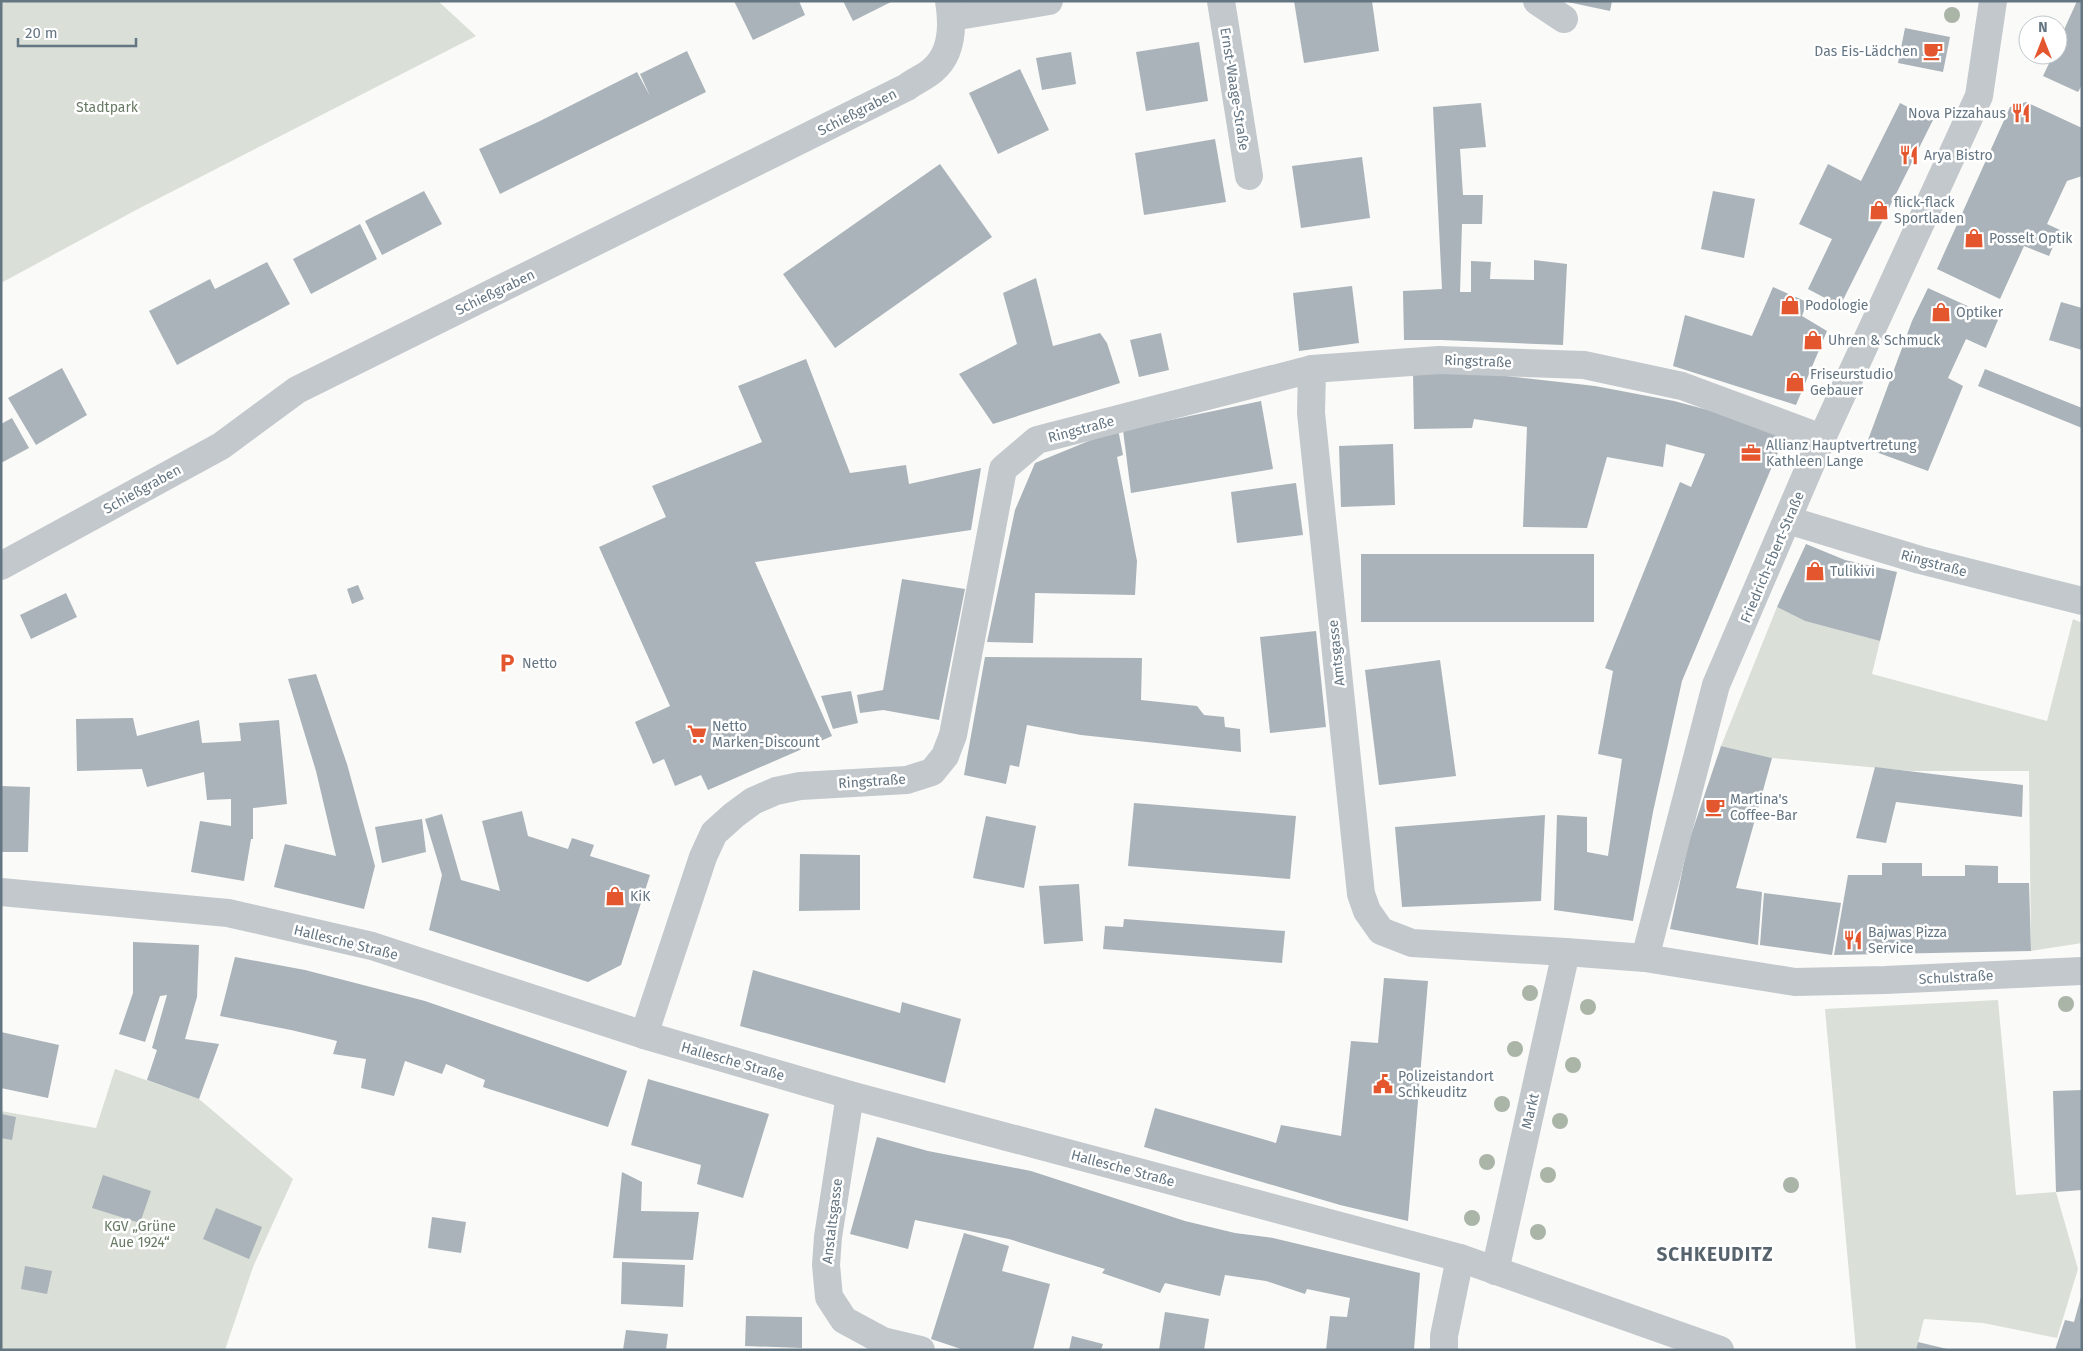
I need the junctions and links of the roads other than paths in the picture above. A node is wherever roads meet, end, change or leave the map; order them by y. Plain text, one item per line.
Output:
1 (1049, 1) edge
2 (1221, 1) edge
3 (1538, 1) edge
4 (1994, 1) edge
5 (951, 9) edge
6 (1564, 19) dead end
7 (1249, 176) dead end
8 (1312, 369) junction
9 (1822, 438) junction
10 (1788, 520) junction
11 (1, 566) edge
12 (2066, 604) edge
13 (1, 892) edge
14 (1566, 952) junction
15 (1645, 958) junction
16 (2082, 971) edge
17 (644, 1035) junction
18 (850, 1095) junction
19 (1460, 1258) junction
20 (1494, 1271) junction
21 (921, 1350) edge
22 (1444, 1350) edge
23 (1720, 1350) edge

1 - 5 street
2 - 7 street, Ernst-Waage-Straße
3 - 6 street
4 - 9 street, Friedrich-Ebert-Straße
5 - 11 street, Schießgraben
8 - 9 street, Ringstraße
8 - 14 street, Amtsgasse
8 - 17 street, Ringstraße
9 - 10 street, Friedrich-Ebert-Straße
10 - 12 street, Ringstraße
10 - 15 street, Friedrich-Ebert-Straße
13 - 17 street, Hallesche Straße
14 - 15 street
14 - 20 street, Markt
15 - 16 street, Schulstraße
17 - 18 street, Hallesche Straße
18 - 19 street, Hallesche Straße
18 - 21 street, Anstaltsgasse
19 - 20 street
19 - 22 street
20 - 23 street

